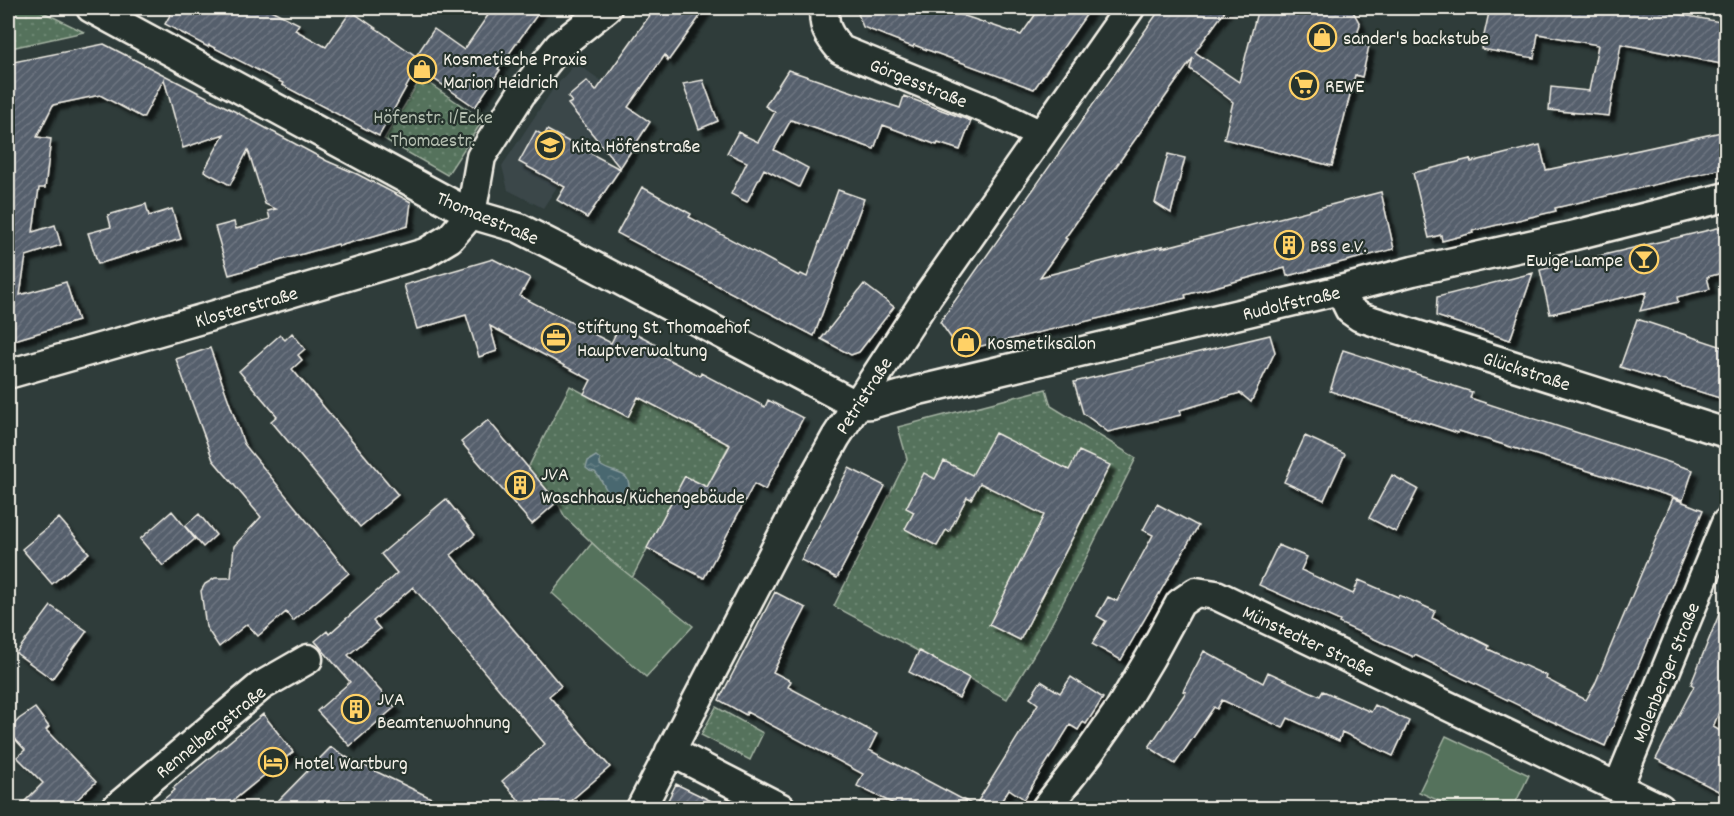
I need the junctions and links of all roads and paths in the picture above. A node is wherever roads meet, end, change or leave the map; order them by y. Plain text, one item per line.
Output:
1 (91, 8) edge
2 (607, 8) edge
3 (825, 8) edge
4 (1130, 8) edge
5 (1041, 135) junction
6 (1726, 197) edge
7 (471, 214) junction
8 (1340, 291) junction
9 (8, 374) edge
10 (856, 405) junction
11 (1726, 433) edge
12 (1726, 523) edge
13 (308, 659) dead end
14 (670, 751) junction
15 (1618, 787) junction
16 (116, 808) edge
17 (641, 808) edge
18 (781, 808) edge
19 (1046, 808) edge
20 (1660, 808) edge

1 - 7 street, Thomaestraße
2 - 7 street
3 - 5 street, Görgesstraße
4 - 5 street, Petristraße
5 - 10 street, Petristraße
6 - 8 street, Rudolfstraße
7 - 9 street, Klosterstraße
7 - 10 street, Thomaestraße
8 - 10 street, Rudolfstraße
8 - 11 street, Glückstraße
10 - 14 street, Petristraße
12 - 15 street, Molenberger Straße
13 - 16 street, Rennelbergstraße
14 - 17 street, Petristraße
14 - 18 street
15 - 19 street, Münstedter Straße
15 - 20 street, Münstedter Straße

